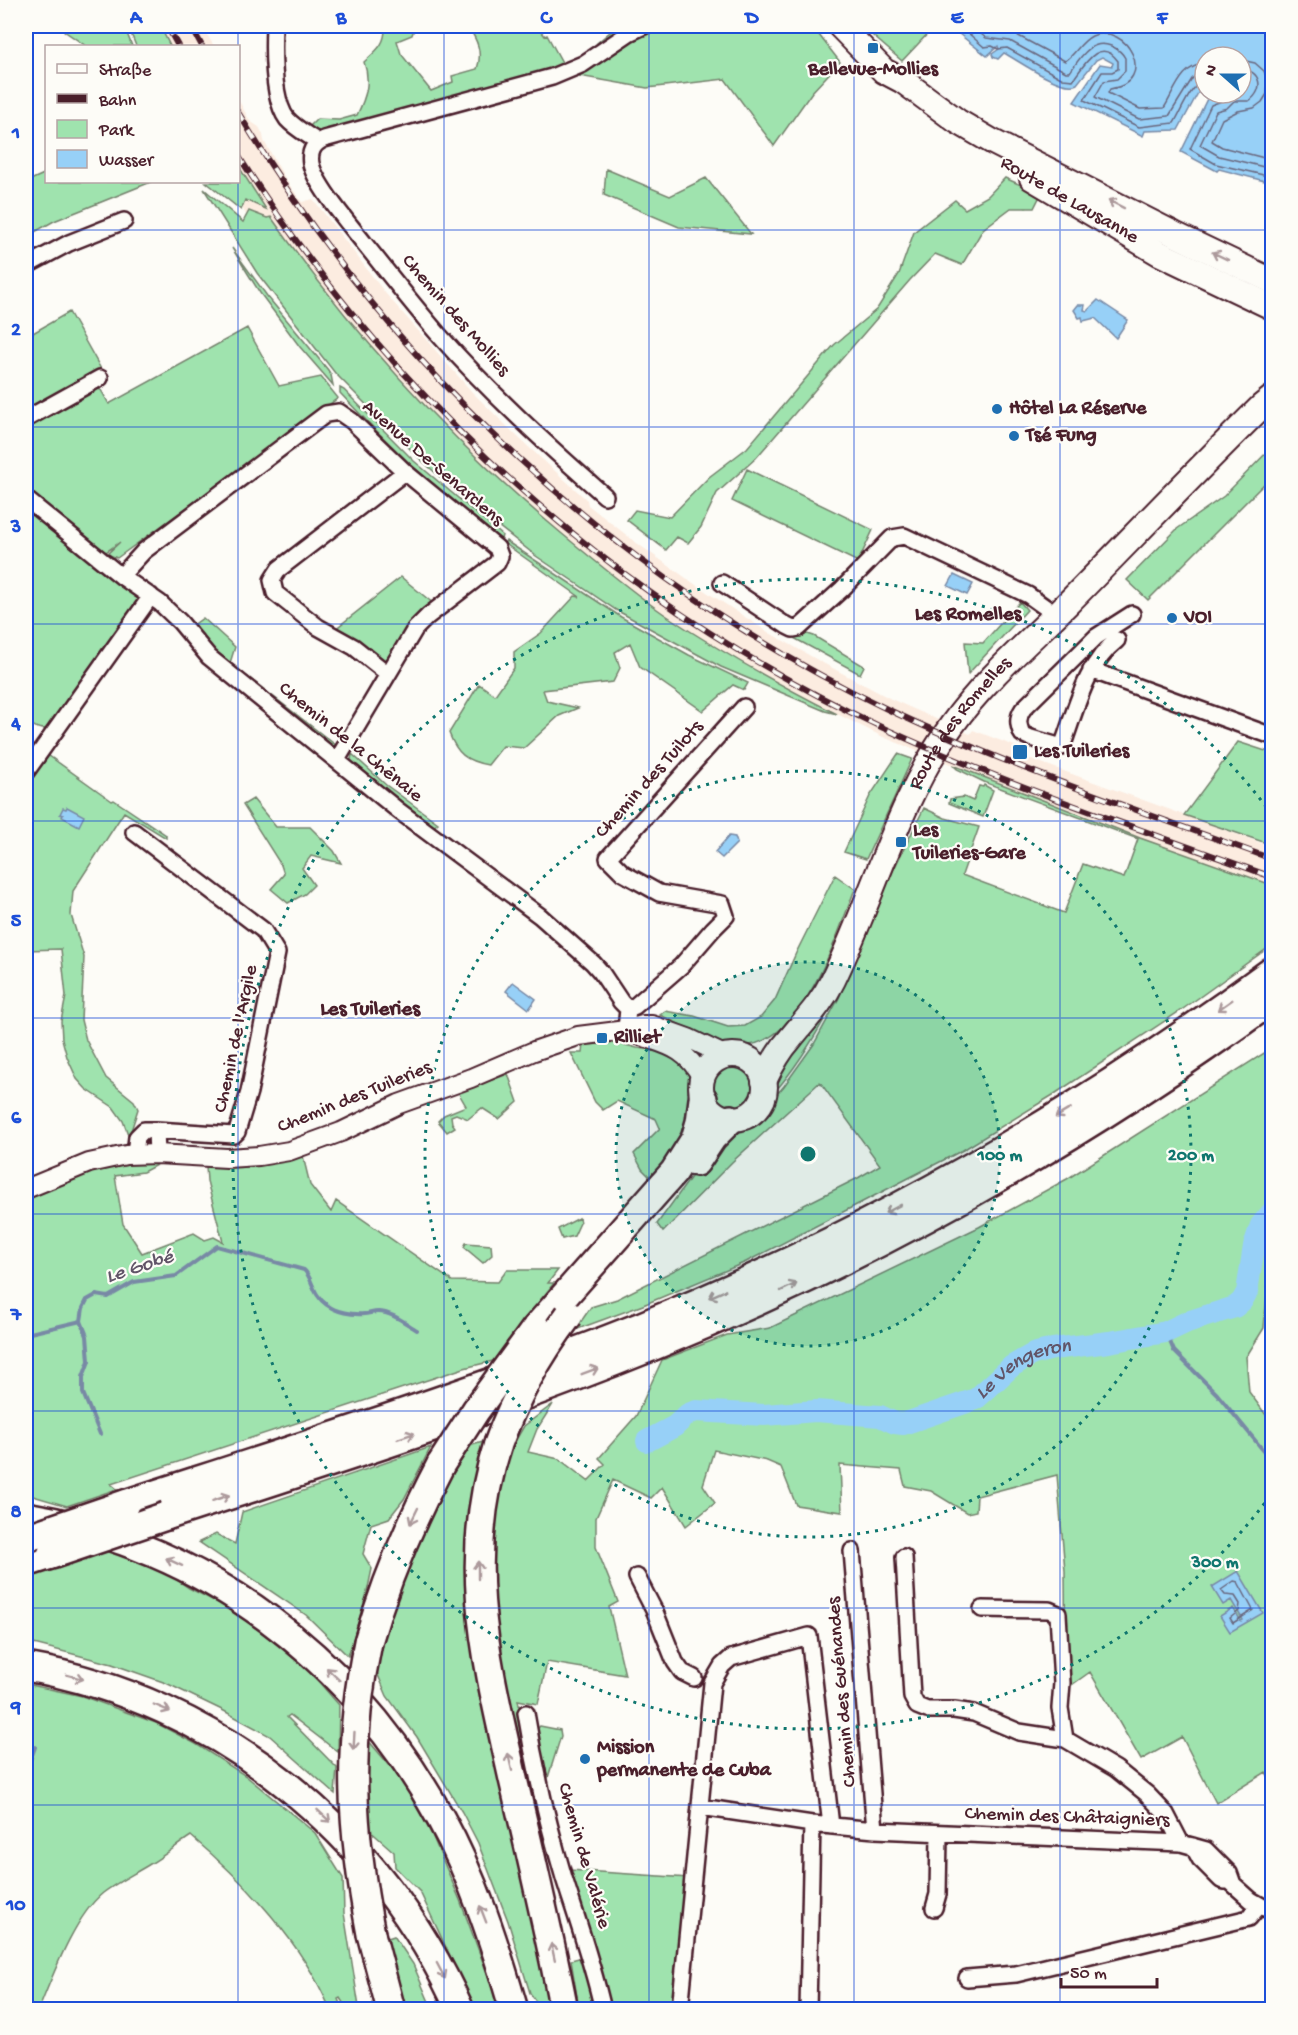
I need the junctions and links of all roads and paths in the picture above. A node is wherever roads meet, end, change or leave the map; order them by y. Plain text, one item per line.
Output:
1 (274, 26) edge
2 (644, 26) edge
3 (840, 26) edge
4 (884, 70) junction
5 (318, 142) junction
6 (124, 220) dead end
7 (26, 266) edge
8 (1272, 281) edge
9 (1230, 288) junction
10 (1272, 307) edge
11 (1272, 320) edge
12 (100, 378) dead end
13 (1269, 398) edge
14 (26, 419) edge
15 (405, 472) junction
16 (605, 496) dead end
17 (26, 500) edge
18 (122, 576) junction
19 (722, 583) dead end
20 (151, 597) junction
21 (1132, 614) dead end
22 (1056, 615) junction
23 (1117, 640) dead end
24 (1091, 670) junction
25 (388, 674) junction
26 (744, 706) dead end
27 (1272, 736) edge
28 (337, 760) junction
29 (26, 772) edge
30 (134, 832) dead end
31 (1272, 971) edge
32 (1272, 1000) edge
33 (628, 1009) junction
34 (626, 1030) junction
35 (790, 1039) junction
36 (734, 1056) junction
37 (764, 1081) junction
38 (703, 1089) junction
39 (731, 1119) junction
40 (156, 1130) junction
41 (135, 1154) junction
42 (157, 1154) junction
43 (26, 1189) edge
44 (26, 1516) edge
45 (26, 1538) edge
46 (852, 1551) dead end
47 (904, 1557) dead end
48 (26, 1563) edge
49 (637, 1577) dead end
50 (982, 1609) dead end
51 (26, 1667) edge
52 (716, 1674) junction
53 (694, 1678) junction
54 (710, 1695) junction
55 (526, 1713) dead end
56 (1065, 1739) junction
57 (701, 1807) junction
58 (812, 1824) junction
59 (831, 1826) junction
60 (875, 1830) junction
61 (939, 1834) junction
62 (1187, 1845) junction
63 (934, 1908) dead end
64 (1266, 1909) edge
65 (967, 1978) dead end
66 (391, 2010) edge
67 (460, 2010) edge
68 (514, 2010) edge
69 (564, 2010) edge
70 (603, 2010) edge
71 (680, 2010) edge
72 (808, 2010) edge

1 - 5 street
2 - 5 street
3 - 4 main road, Route de Lausanne
8 -> 4 main road, Route de Lausanne
4 - 9 main road, Route de Lausanne
5 - 16 street, Chemin des Mollies
6 - 7 street
9 - 10 main road, Route de Lausanne
9 - 11 main road
12 - 14 street
13 - 22 main road, Route des Romelles
15 - 18 street, Avenue De-Senarclens
15 - 25 street, Avenue De-Senarclens
15 - 25 street
17 - 18 street, Chemin de la Chênaie
18 - 20 street, Chemin de la Chênaie
19 - 22 street
20 - 28 street, Chemin de la Chênaie
20 - 29 street
21 - 24 street
22 - 35 main road, Route des Romelles
23 - 24 street
24 - 27 street
25 - 28 street, Avenue De-Senarclens
26 - 33 street, Chemin des Tuilots
28 - 33 street, Chemin de la Chênaie
30 - 40 street, Chemin de l'Argile
31 -> 45 highway, bridge
48 -> 32 highway, bridge
33 - 34 street
34 - 36 street, Chemin des Tuileries
34 - 38 street, Chemin des Tuileries
34 - 42 street, Chemin des Tuileries
35 - 36 main road, Route des Romelles
35 - 37 main road, Route des Romelles
36 - 37 main road
36 - 38 main road
37 - 39 main road
38 - 39 main road
38 -> 66 highway, bridge
69 -> 39 highway, bridge
40 - 41 street
40 - 42 street
41 - 42 street, Chemin des Tuileries
41 - 43 street, Chemin des Tuileries
68 -> 44 highway
46 - 60 street, Chemin des Guénandes
47 - 56 street
49 - 53 street
50 - 56 street
51 -> 67 highway
52 - 53 street
52 - 54 street
52 - 59 street
53 - 54 street
54 - 57 street
55 - 70 street, Chemin de Valérie
56 - 62 street
57 - 58 street, Chemin des Châtaigniers
57 - 71 street
58 - 59 street, Chemin des Châtaigniers
58 - 72 street
59 - 60 street, Chemin des Châtaigniers
60 - 61 street, Chemin des Châtaigniers
61 - 62 street, Chemin des Châtaigniers
61 - 63 street, Chemin des Châtaigniers
62 - 64 street, Chemin des Châtaigniers
64 - 65 street

